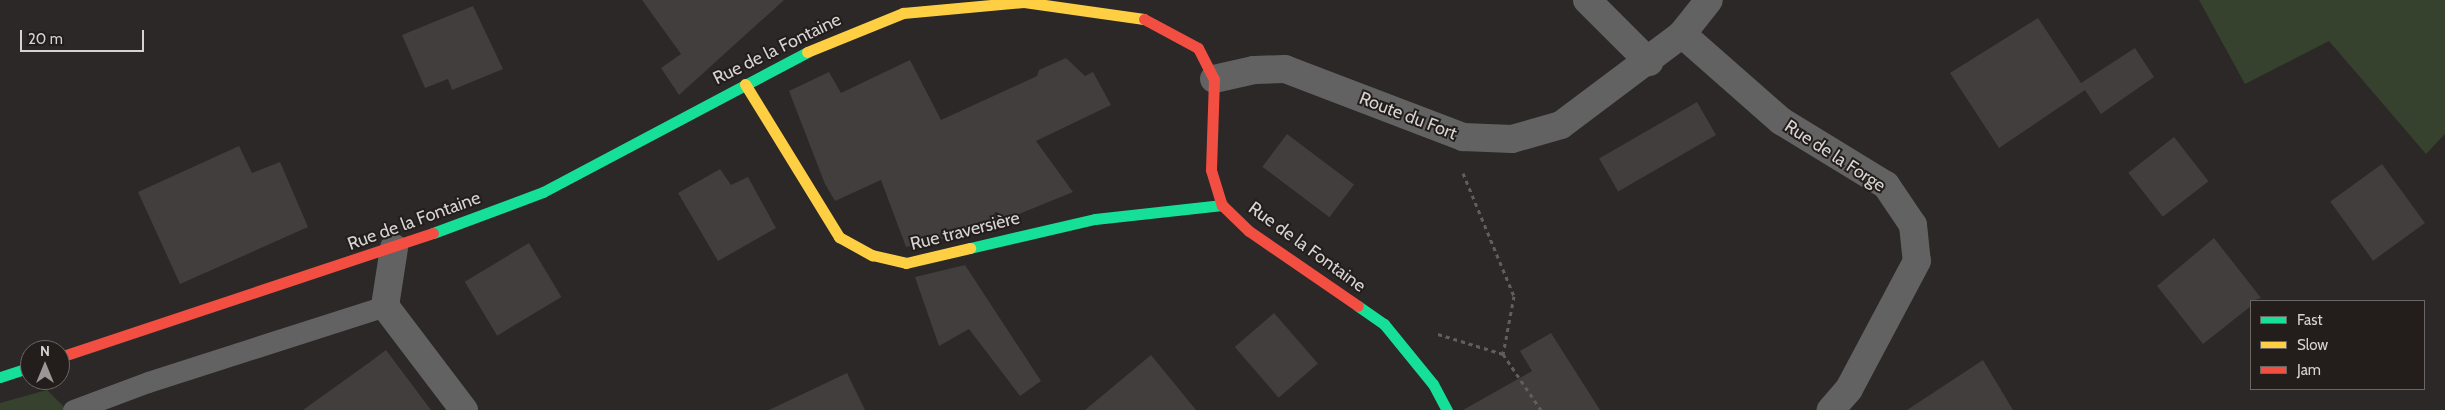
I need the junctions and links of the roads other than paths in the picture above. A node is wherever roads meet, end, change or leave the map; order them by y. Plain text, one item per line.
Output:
1 (1587, 0) edge
2 (1709, 0) edge
3 (1682, 34) junction
4 (1649, 62) junction
5 (1214, 79) junction
6 (745, 84) junction
7 (1222, 205) junction
8 (394, 248) junction
9 (385, 306) junction
10 (70, 354) edge
11 (20, 370) edge
12 (0, 377) edge
13 (73, 410) edge
14 (464, 410) edge
15 (1447, 410) edge
16 (1831, 410) edge

1 - 4 street
2 - 3 street, Route du Fort
3 - 4 street, Route du Fort
3 - 16 street, Rue de la Forge
4 - 5 street, Route du Fort
5 - 6 street, Rue de la Fontaine
5 - 7 street, Rue de la Fontaine
6 - 7 street, Rue traversière
6 - 8 street, Rue de la Fontaine
7 - 15 street, Rue de la Fontaine
8 - 9 street
8 - 10 street, Rue de la Fontaine
9 - 13 lane
9 - 14 street
11 - 12 street

